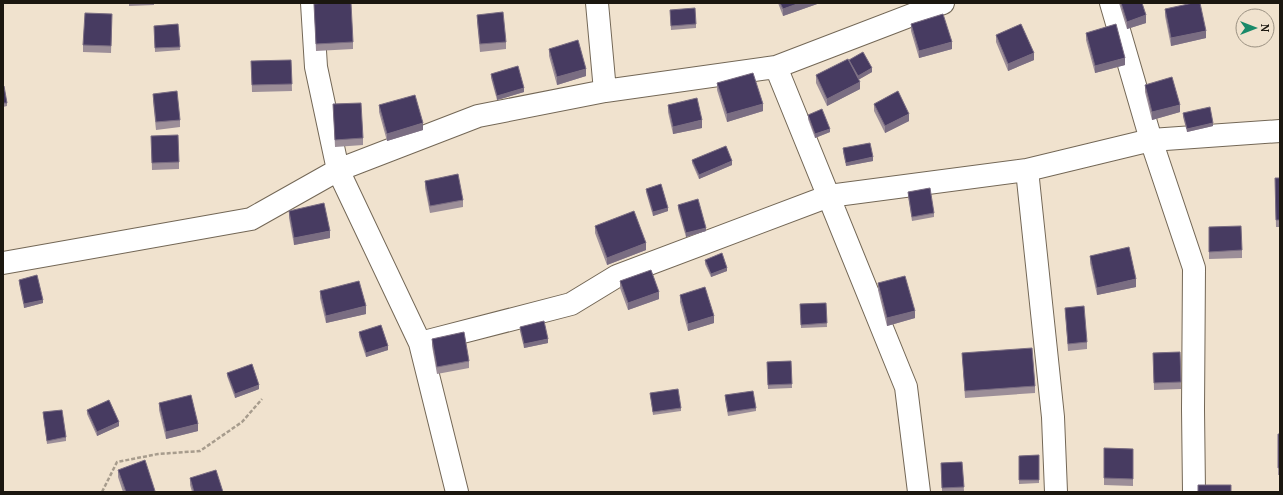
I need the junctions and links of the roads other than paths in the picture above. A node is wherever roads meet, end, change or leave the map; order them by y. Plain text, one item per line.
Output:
1 (312, 3) edge
2 (597, 3) edge
3 (942, 3) edge
4 (1111, 3) edge
5 (776, 68) junction
6 (605, 91) junction
7 (1280, 131) edge
8 (1151, 140) junction
9 (338, 170) junction
10 (1027, 170) junction
11 (829, 196) junction
12 (3, 263) edge
13 (420, 343) junction
14 (457, 492) edge
15 (918, 492) edge
16 (1056, 492) edge
17 (1194, 492) edge

1 - 9 street
2 - 6 street
3 - 5 street
4 - 8 street
5 - 6 street
5 - 11 street
6 - 9 street
7 - 8 street
8 - 10 street
8 - 17 street
9 - 12 street
9 - 13 street
10 - 11 street
10 - 16 street
11 - 13 street
11 - 15 street
13 - 14 street

